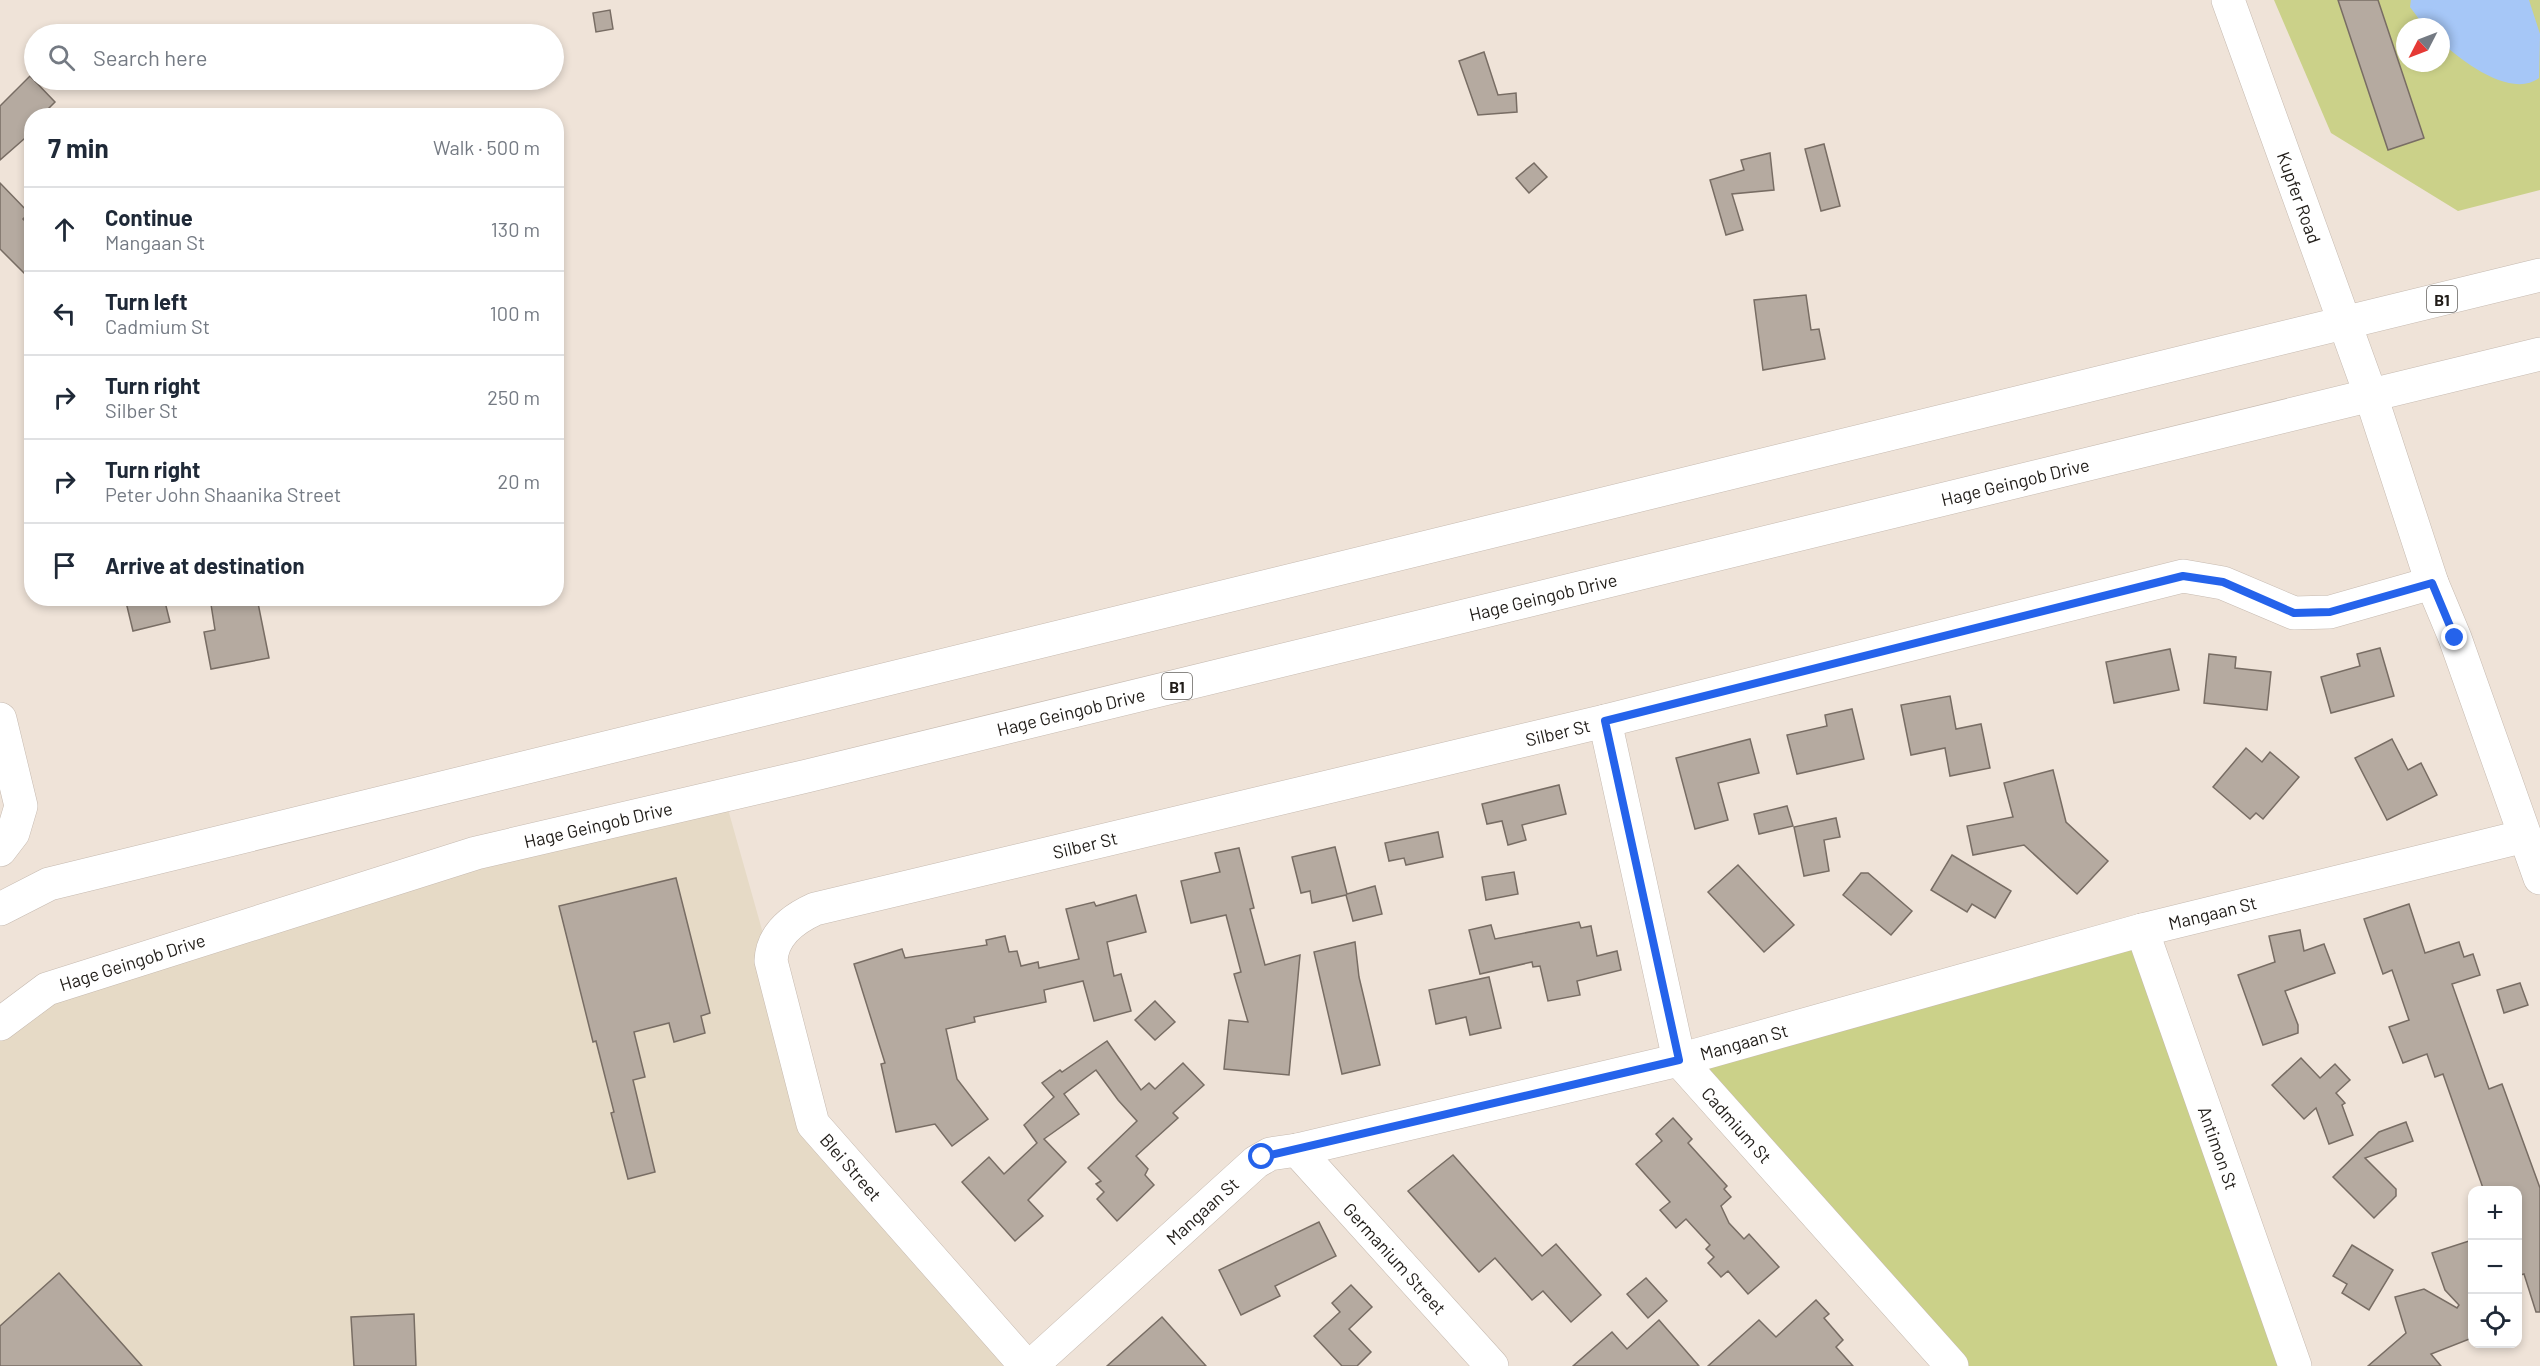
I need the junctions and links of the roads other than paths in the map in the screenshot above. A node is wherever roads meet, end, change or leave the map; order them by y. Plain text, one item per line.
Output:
1 (2228, 0) edge
2 (2540, 275) edge
3 (2344, 323) junction
4 (2540, 354) edge
5 (2371, 396) junction
6 (2432, 583) junction
7 (0, 719) edge
8 (1605, 721) junction
9 (2525, 836) junction
10 (0, 850) edge
11 (2540, 879) edge
12 (49, 884) junction
13 (0, 892) edge
14 (0, 909) edge
15 (788, 926) joint
16 (2142, 930) junction
17 (47, 989) junction
18 (0, 1003) edge
19 (0, 1024) edge
20 (1679, 1060) junction
21 (1297, 1150) junction
22 (1026, 1366) edge
23 (1031, 1366) edge
24 (1492, 1366) edge
25 (1952, 1366) edge
26 (2295, 1366) edge

1 - 3 main road, Kupfer Road
2 - 3 main road, B1
3 - 5 main road, Kupfer Road
3 - 12 main road, B1
4 - 5 main road, B1
5 - 6 main road, Kupfer Road
5 - 17 main road, Hage Geingob Drive / B1
6 - 8 main road, Silber St
6 - 9 main road, Kupfer Road
7 - 10 main road
8 - 15 main road, Silber St
8 - 20 main road, Cadmium St
9 - 11 main road, Kupfer Road
9 - 16 main road, Mangaan St
12 - 13 main road
12 - 14 main road, B1
15 - 22 main road, Blei Street
16 - 20 main road, Mangaan St
16 - 26 main road, Antimon St
17 - 18 main road
17 - 19 main road, Hage Geingob Drive / B1
20 - 21 main road, Mangaan St
20 - 25 main road, Cadmium St
21 - 23 main road, Mangaan St
21 - 24 main road, Germanium Street

